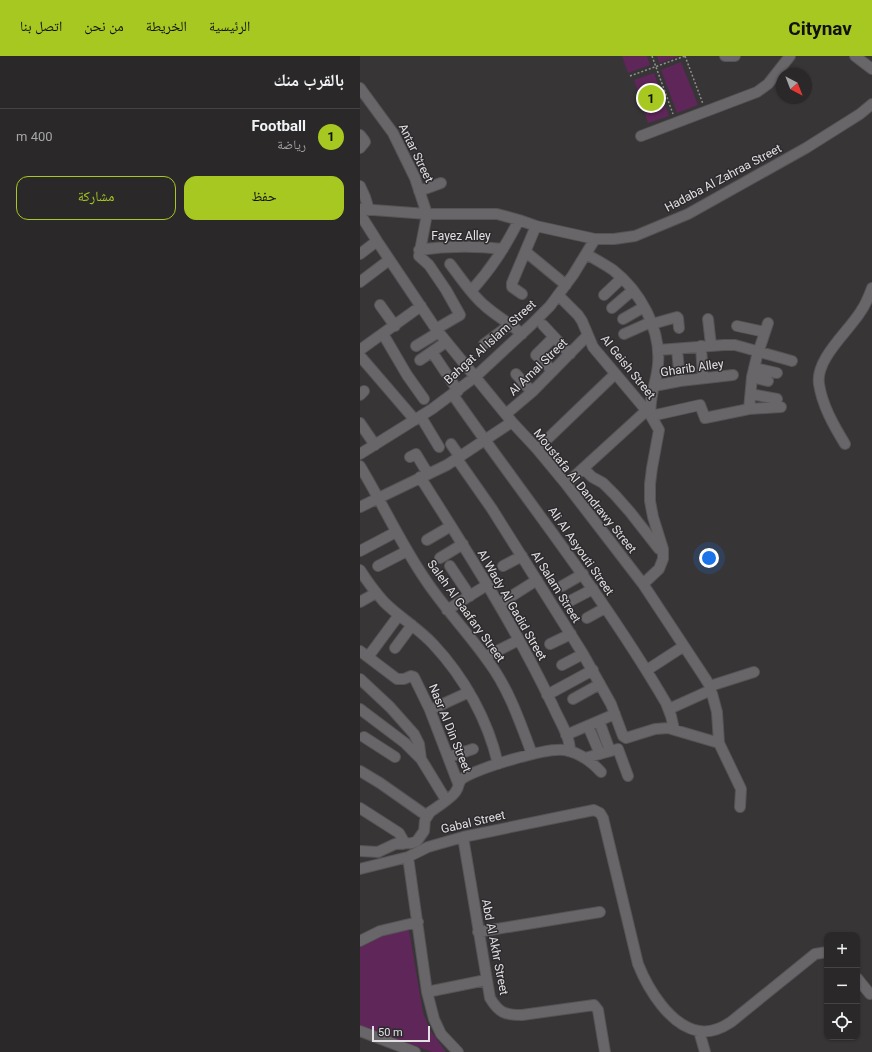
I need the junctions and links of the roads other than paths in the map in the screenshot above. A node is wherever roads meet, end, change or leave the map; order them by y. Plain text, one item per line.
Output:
1 (727, 56) edge
2 (735, 56) edge
3 (790, 56) edge
4 (855, 56) edge
5 (872, 69) edge
6 (360, 88) edge
7 (872, 104) edge
8 (360, 135) edge
9 (641, 136) dead end
10 (360, 148) edge
11 (441, 183) dead end
12 (360, 186) edge
13 (419, 191) junction
14 (363, 211) edge
15 (427, 214) junction
16 (519, 220) junction
17 (536, 226) junction
18 (594, 239) junction
19 (376, 242) junction
20 (503, 249) junction
21 (420, 250) junction
22 (526, 252) junction
23 (360, 254) edge
24 (586, 254) junction
25 (390, 260) junction
26 (450, 264) dead end
27 (459, 275) junction
28 (622, 278) junction
29 (360, 282) edge
30 (443, 285) junction
31 (566, 285) junction
32 (872, 288) edge
33 (632, 290) junction
34 (471, 292) junction
35 (522, 294) dead end
36 (558, 295) junction
37 (604, 296) dead end
38 (380, 305) dead end
39 (422, 306) junction
40 (612, 308) dead end
41 (644, 308) junction
42 (523, 318) dead end
43 (708, 318) dead end
44 (623, 319) dead end
45 (651, 323) junction
46 (511, 324) junction
47 (531, 325) junction
48 (543, 325) dead end
49 (395, 326) junction
50 (737, 326) dead end
51 (680, 328) dead end
52 (438, 330) junction
53 (383, 334) junction
54 (522, 334) junction
55 (624, 334) dead end
56 (588, 336) junction
57 (554, 337) junction
58 (486, 338) dead end
59 (446, 342) junction
60 (416, 346) dead end
61 (706, 346) junction
62 (677, 349) junction
63 (360, 350) edge
64 (658, 350) junction
65 (758, 351) junction
66 (432, 352) junction
67 (570, 354) junction
68 (360, 356) edge
69 (420, 360) dead end
70 (792, 361) dead end
71 (553, 371) junction
72 (753, 372) junction
73 (777, 373) dead end
74 (516, 374) dead end
75 (615, 374) junction
76 (733, 375) dead end
77 (475, 377) junction
78 (703, 378) junction
79 (680, 381) junction
80 (768, 381) dead end
81 (654, 386) junction
82 (532, 392) junction
83 (456, 393) junction
84 (424, 399) dead end
85 (747, 401) junction
86 (649, 413) junction
87 (418, 418) junction
88 (509, 418) junction
89 (360, 423) edge
90 (485, 440) junction
91 (451, 444) dead end
92 (845, 444) dead end
93 (375, 445) junction
94 (439, 447) dead end
95 (537, 449) junction
96 (360, 454) edge
97 (410, 457) dead end
98 (458, 458) junction
99 (360, 466) edge
100 (584, 469) junction
101 (424, 475) junction
102 (566, 484) junction
103 (379, 498) junction
104 (360, 507) edge
105 (451, 526) junction
106 (396, 532) junction
107 (427, 540) dead end
108 (463, 544) junction
109 (360, 551) edge
110 (407, 551) junction
111 (663, 554) junction
112 (522, 556) junction
113 (440, 558) dead end
114 (378, 566) dead end
115 (450, 566) dead end
116 (503, 566) dead end
117 (360, 570) edge
118 (583, 574) junction
119 (537, 580) junction
120 (643, 584) junction
121 (487, 585) junction
122 (562, 586) dead end
123 (593, 589) junction
124 (376, 593) junction
125 (470, 596) junction
126 (570, 601) dead end
127 (360, 602) edge
128 (499, 604) junction
129 (606, 608) junction
130 (447, 610) junction
131 (399, 614) junction
132 (587, 618) dead end
133 (412, 625) junction
134 (571, 634) junction
135 (519, 640) junction
136 (550, 644) dead end
137 (684, 646) junction
138 (395, 648) dead end
139 (364, 654) edge
140 (583, 654) junction
141 (485, 657) junction
142 (562, 665) dead end
143 (593, 670) junction
144 (647, 670) junction
145 (754, 672) dead end
146 (360, 679) edge
147 (600, 684) junction
148 (710, 688) junction
149 (469, 692) junction
150 (547, 695) junction
151 (573, 699) dead end
152 (360, 709) edge
153 (669, 709) junction
154 (430, 710) junction
155 (615, 714) junction
156 (599, 721) junction
157 (588, 726) junction
158 (389, 730) junction
159 (674, 730) junction
160 (566, 735) junction
161 (364, 737) dead end
162 (719, 742) junction
163 (378, 746) junction
164 (473, 749) dead end
165 (570, 751) junction
166 (605, 752) junction
167 (532, 754) junction
168 (395, 757) dead end
169 (449, 758) junction
170 (585, 758) junction
171 (422, 759) junction
172 (498, 764) junction
173 (360, 771) edge
174 (601, 772) dead end
175 (628, 776) dead end
176 (458, 783) junction
177 (446, 800) junction
178 (740, 806) dead end
179 (360, 808) edge
180 (427, 816) junction
181 (463, 837) junction
182 (403, 844) junction
183 (360, 851) edge
184 (408, 857) junction
185 (360, 869) edge
186 (600, 912) dead end
187 (418, 922) junction
188 (478, 932) junction
189 (360, 941) edge
190 (824, 952) edge
191 (486, 980) junction
192 (860, 982) edge
193 (427, 992) junction
194 (870, 994) dead end
195 (360, 1031) edge
196 (699, 1031) junction
197 (415, 1052) edge
198 (458, 1052) edge
199 (605, 1052) edge
200 (705, 1052) edge

1 - 2 street
3 - 9 street
4 - 5 street
6 - 13 street, Antar Street
7 - 18 street, Hadaba Al Zahraa Street
8 - 10 street
11 - 13 street
12 - 14 street, Moustafa Al Dandrawy Street
13 - 15 street, Antar Street
14 - 15 street, Hadaba Al Zahraa Street
14 - 19 street, Moustafa Al Dandrawy Street
15 - 16 street, Hadaba Al Zahraa Street
15 - 21 street
16 - 17 street, Hadaba Al Zahraa Street
16 - 20 street
17 - 18 street, Hadaba Al Zahraa Street
17 - 22 street
18 - 24 street, Bahgat Al Islam Street
19 - 23 street
19 - 25 street, Moustafa Al Dandrawy Street
20 - 21 street, Fayez Alley
20 - 34 street
21 - 30 street
22 - 31 street
22 - 35 street
24 - 28 street
24 - 31 street, Bahgat Al Islam Street
25 - 29 street
25 - 39 street, Moustafa Al Dandrawy Street
26 - 27 street
27 - 30 street
27 - 34 street
28 - 33 street
28 - 37 street
30 - 52 street
31 - 36 street, Bahgat Al Islam Street
32 - 92 street
33 - 40 street
33 - 41 street
34 - 46 street
36 - 47 street, Bahgat Al Islam Street
36 - 56 street, Al Geish Street
38 - 49 street
39 - 49 street
39 - 52 street, Moustafa Al Dandrawy Street
41 - 44 street
41 - 45 street
42 - 47 street
43 - 61 street
45 - 51 street
45 - 55 street
45 - 64 street
46 - 54 street
46 - 58 street
47 - 54 street, Bahgat Al Islam Street
48 - 57 street
49 - 53 street
50 - 65 street
52 - 59 street, Moustafa Al Dandrawy Street
52 - 60 street
53 - 63 street
53 - 84 street
54 - 77 street, Bahgat Al Islam Street
56 - 67 street, Al Amal Street
56 - 75 street, Al Geish Street
57 - 67 street
57 - 71 street
59 - 66 street
59 - 77 street, Moustafa Al Dandrawy Street
61 - 62 street
61 - 65 street
61 - 78 street
62 - 64 street
62 - 79 street
64 - 81 street
65 - 70 street
65 - 72 street
66 - 69 street
66 - 83 street, Ali Al Asyouti Street
67 - 71 street, Al Amal Street
68 - 87 street
71 - 82 street, Al Amal Street
72 - 73 street
72 - 80 street
72 - 85 street
74 - 82 street
75 - 86 street, Al Geish Street
75 - 95 street
76 - 78 street, Gharib Alley
77 - 83 street, Bahgat Al Islam Street
77 - 88 street, Moustafa Al Dandrawy Street
78 - 79 street, Gharib Alley
79 - 81 street, Gharib Alley
81 - 86 street
82 - 88 street, Al Amal Street
83 - 87 street, Bahgat Al Islam Street
83 - 90 street, Ali Al Asyouti Street
85 - 85 street
85 - 86 street
86 - 100 street
86 - 111 street
87 - 93 street, Bahgat Al Islam Street
87 - 94 street
88 - 90 street, Al Amal Street
88 - 95 street, Moustafa Al Dandrawy Street
89 - 93 street
90 - 98 street, Al Amal Street
90 - 118 street, Ali Al Asyouti Street
91 - 98 street, Al Salam Street
93 - 96 street, Bahgat Al Islam Street
95 - 102 street, Moustafa Al Dandrawy Street
97 - 101 street, Al Wady Al Gadid Street
98 - 101 street, Al Amal Street
98 - 112 street, Al Salam Street
99 - 103 street, Saleh Al Gaafary Street
100 - 102 street
100 - 111 street
101 - 103 street, Al Amal Street
101 - 105 street, Al Wady Al Gadid Street
102 - 120 street, Moustafa Al Dandrawy Street
103 - 104 street, Al Amal Street
103 - 106 street, Saleh Al Gaafary Street
105 - 107 street
105 - 108 street, Al Wady Al Gadid Street
106 - 109 street
106 - 110 street, Saleh Al Gaafary Street
108 - 113 street
108 - 121 street, Al Wady Al Gadid Street
110 - 114 street
110 - 130 street, Saleh Al Gaafary Street
111 - 120 street
112 - 116 street
112 - 119 street, Al Salam Street
115 - 125 street
117 - 124 street
118 - 122 street
118 - 123 street, Ali Al Asyouti Street
119 - 128 street
119 - 134 street, Al Salam Street
120 - 137 street, Moustafa Al Dandrawy Street
121 - 125 street
121 - 128 street, Al Wady Al Gadid Street
123 - 126 street
123 - 129 street, Ali Al Asyouti Street
124 - 127 street
124 - 131 street
125 - 130 street
128 - 135 street, Al Wady Al Gadid Street
129 - 132 street
129 - 144 street, Ali Al Asyouti Street
130 - 141 street, Saleh Al Gaafary Street
131 - 133 street
131 - 139 street
133 - 138 street
133 - 149 street
134 - 136 street
134 - 140 street, Al Salam Street
135 - 141 street
135 - 150 street, Al Wady Al Gadid Street
137 - 144 street
137 - 148 street, Moustafa Al Dandrawy Street
139 - 154 street, Nasr Al Din Street
140 - 142 street
140 - 143 street, Al Salam Street
141 - 167 street, Saleh Al Gaafary Street
143 - 147 street, Al Salam Street
143 - 150 street
144 - 153 street, Ali Al Asyouti Street
145 - 148 street
146 - 171 street
147 - 151 street
147 - 155 street, Al Salam Street
148 - 153 street
148 - 162 street, Moustafa Al Dandrawy Street
149 - 154 street
149 - 172 street
150 - 160 street, Al Wady Al Gadid Street
152 - 158 street
153 - 159 street, Ali Al Asyouti Street
154 - 169 street, Nasr Al Din Street
155 - 156 street
155 - 159 street, Al Salam Street
156 - 157 street
156 - 166 street
157 - 160 street
157 - 166 street
158 - 163 street
158 - 171 street
159 - 162 street
160 - 165 street, Al Wady Al Gadid Street
161 - 163 street
162 - 178 street, Moustafa Al Dandrawy Street
163 - 168 street
164 - 169 street
165 - 167 street
165 - 170 street
166 - 170 street
166 - 175 street
167 - 172 street
169 - 176 street, Nasr Al Din Street
170 - 174 street
171 - 177 street
172 - 176 street
173 - 180 street
176 - 177 street
177 - 180 street
179 - 182 street
180 - 182 street
181 - 184 street, Gabal Street
181 - 188 street, Abd Al Akhr Street
181 - 196 street, Gabal Street
182 - 183 street
184 - 185 street, Gabal Street
184 - 187 street
186 - 188 street
187 - 189 street
187 - 193 street
188 - 191 street, Abd Al Akhr Street
190 - 196 street
191 - 193 street
191 - 199 street, Abd Al Akhr Street
192 - 194 street
193 - 198 street
195 - 197 street
196 - 200 street

